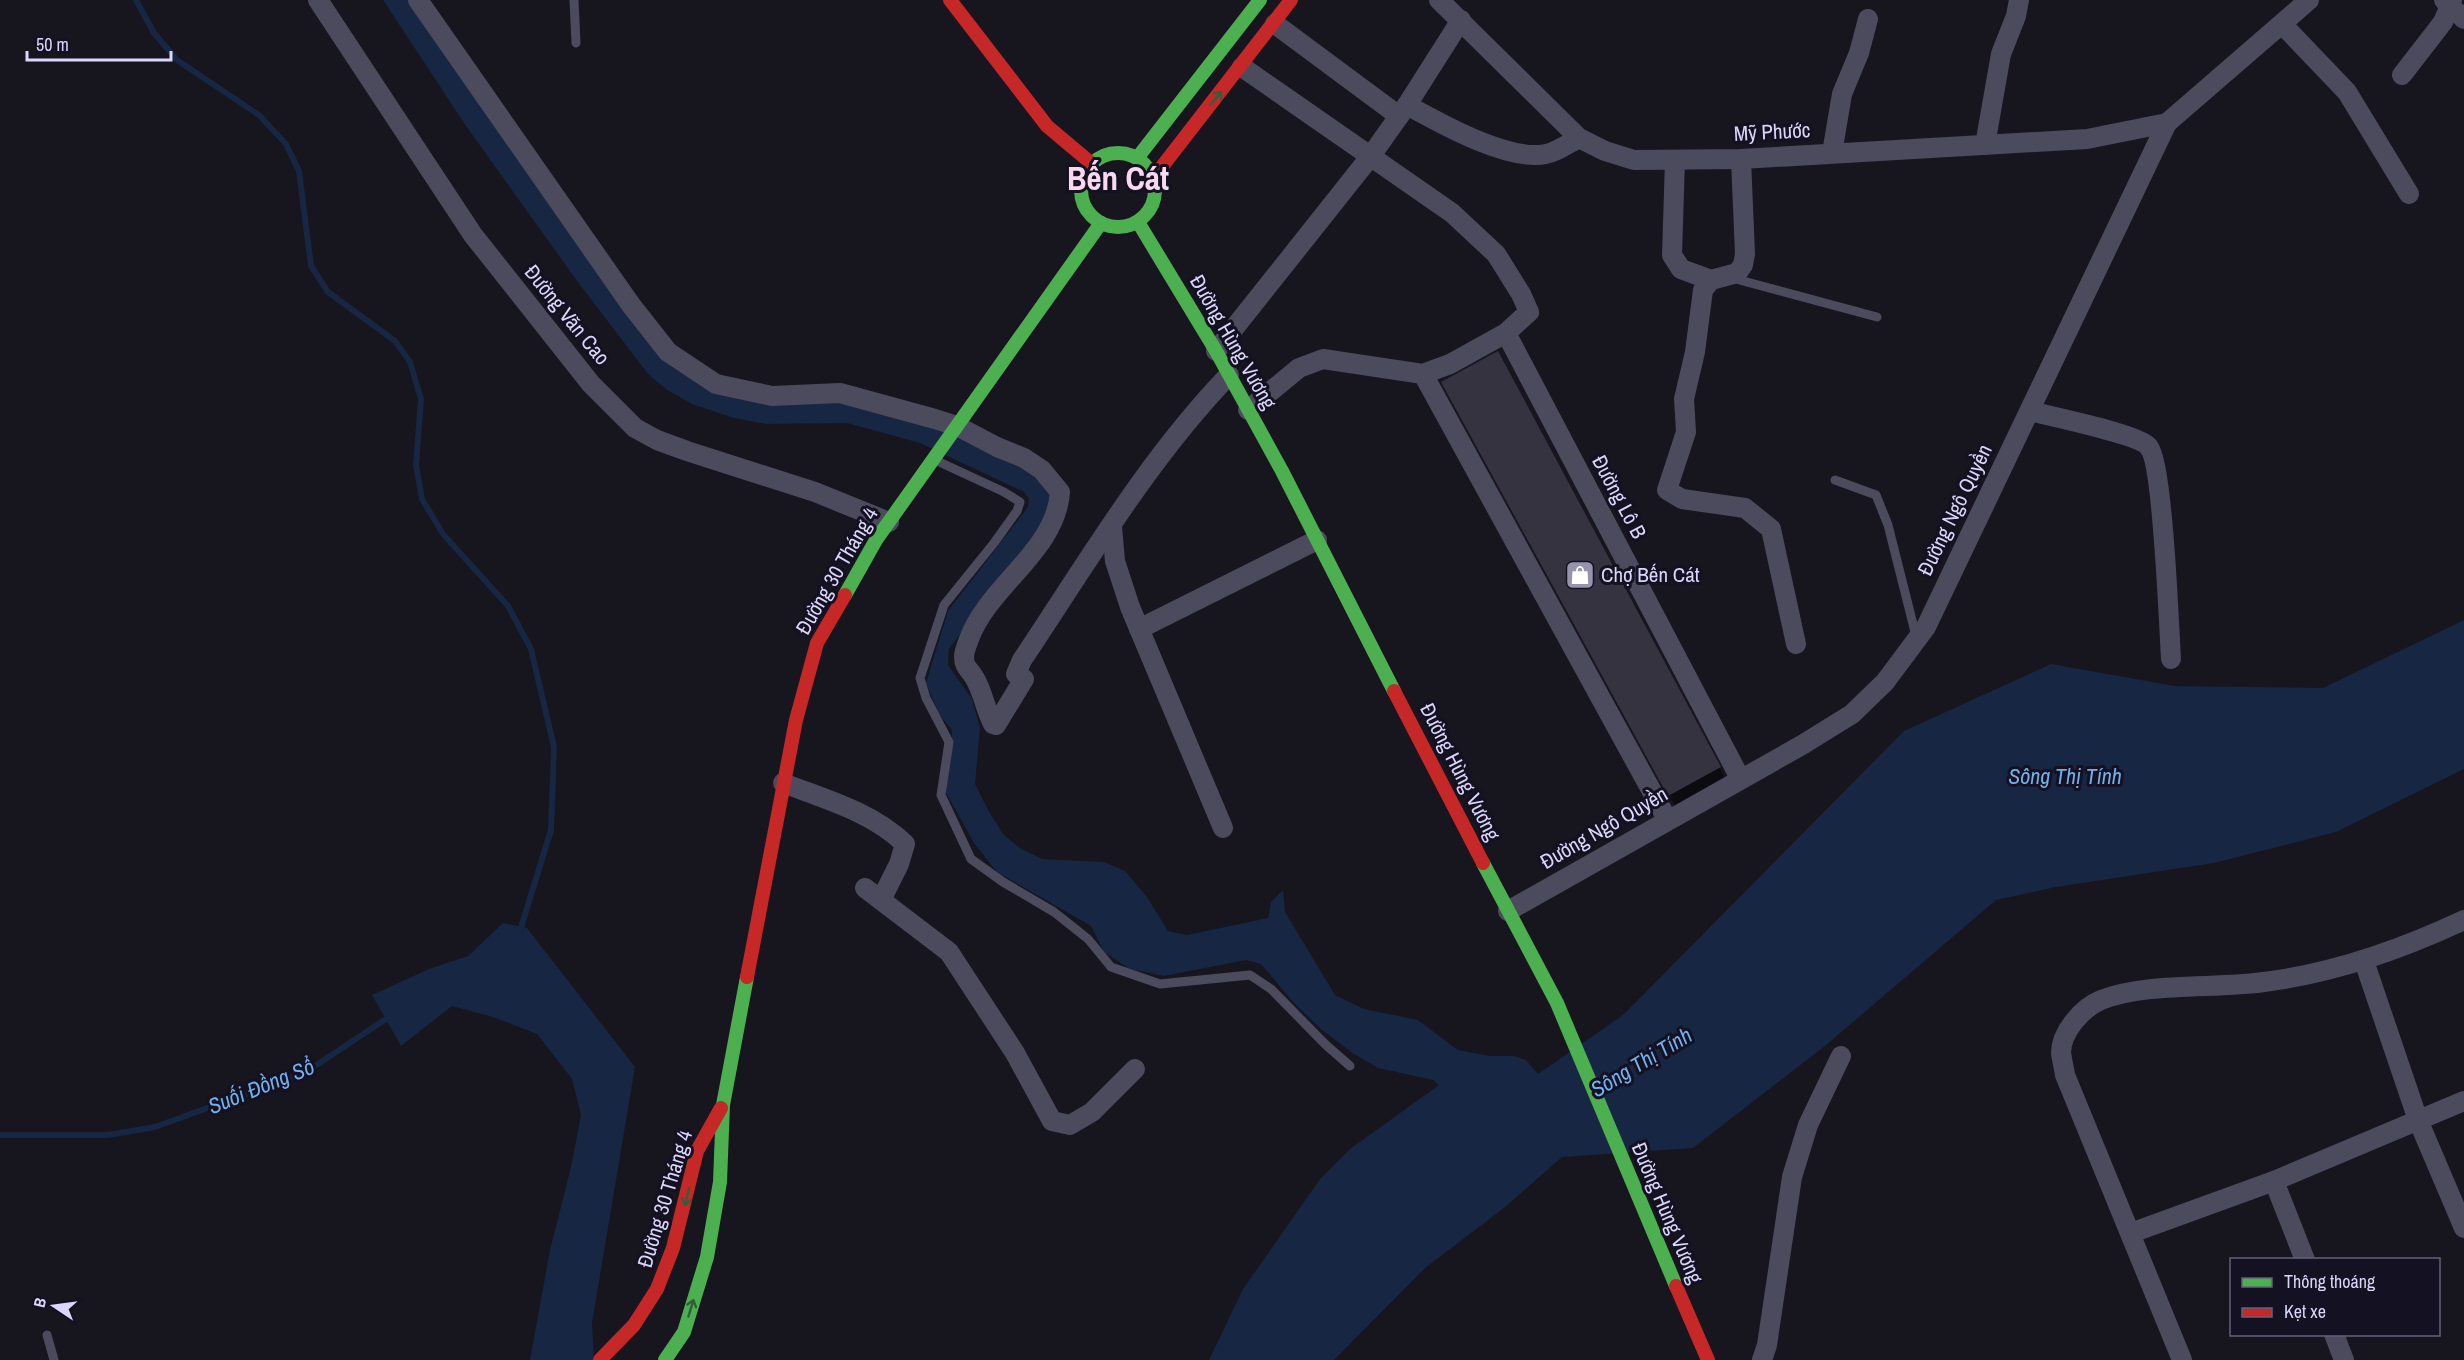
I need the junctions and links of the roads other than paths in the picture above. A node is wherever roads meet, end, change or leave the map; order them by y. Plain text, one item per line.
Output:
1 (318, 0) edge
2 (418, 0) edge
3 (574, 0) edge
4 (950, 0) edge
5 (1260, 0) edge
6 (1291, 0) edge
7 (1439, 0) edge
8 (2019, 0) edge
9 (2309, 0) edge
10 (2453, 6) edge
11 (1868, 19) dead end
12 (1461, 20) junction
13 (1275, 24) junction
14 (2282, 24) junction
15 (576, 43) dead end
16 (1242, 67) junction
17 (2402, 75) dead end
18 (1403, 111) junction
19 (1171, 114) junction
20 (2167, 123) junction
21 (1189, 131) junction
22 (1579, 138) junction
23 (1985, 145) junction
24 (1832, 153) junction
25 (1138, 157) junction
26 (1370, 157) junction
27 (1675, 159) junction
28 (1741, 159) junction
29 (1092, 164) junction
30 (1154, 177) junction
31 (2409, 194) dead end
32 (1138, 222) junction
33 (1101, 223) junction
34 (1717, 278) junction
35 (1877, 317) dead end
36 (1506, 333) junction
37 (1216, 351) junction
38 (1423, 374) junction
39 (1229, 375) junction
40 (1248, 410) junction
41 (2030, 411) junction
42 (956, 427) junction
43 (935, 457) junction
44 (1835, 480) dead end
45 (889, 522) junction
46 (1112, 527) junction
47 (1317, 540) junction
48 (1139, 629) junction
49 (1917, 639) junction
50 (1796, 644) dead end
51 (2171, 659) dead end
52 (1740, 778) junction
53 (783, 783) junction
54 (1667, 819) junction
55 (1223, 828) dead end
56 (1508, 911) junction
57 (2464, 920) edge
58 (2364, 961) junction
59 (1841, 1056) dead end
60 (1350, 1066) dead end
61 (1135, 1069) dead end
62 (2464, 1101) edge
63 (723, 1105) junction
64 (2418, 1120) junction
65 (2274, 1181) junction
66 (2464, 1228) edge
67 (2131, 1233) junction
68 (2304, 1258) edge
69 (47, 1335) dead end
70 (2334, 1336) edge
71 (604, 1357) edge
72 (54, 1360) edge
73 (665, 1360) edge
74 (1708, 1360) edge
75 (1762, 1360) edge
76 (2182, 1360) edge
77 (2344, 1360) edge

1 - 45 street, Đường Văn Cao
2 - 42 street
3 - 15 lane
4 - 29 main road
5 - 19 main road
6 - 13 main road
7 - 12 street, Mỹ Phước
8 - 23 street
9 - 14 street, Đường Ngô Quyền
10 - 17 street
11 - 24 street
12 - 18 street
12 - 22 street, Mỹ Phước
13 - 16 main road
13 - 18 street
14 - 20 street, Đường Ngô Quyền
14 - 31 street
21 -> 16 main road
16 - 26 street
18 - 22 street
18 - 26 street
19 - 21 main road
19 - 25 main road
20 - 23 street, Mỹ Phước
20 - 41 street, Đường Ngô Quyền
21 - 30 main road
22 - 27 street, Mỹ Phước
23 - 24 street, Mỹ Phước
24 - 28 street, Mỹ Phước
25 - 29 main road
25 - 30 main road
26 - 36 street
26 - 37 street
27 - 28 street, Mỹ Phước
27 - 34 street
28 - 34 street
29 - 33 main road
30 - 32 main road
32 - 33 main road
32 - 37 main road, Đường Hùng Vương
33 - 42 main road, Đường 30 Tháng 4
34 - 35 lane
34 - 50 street
36 - 38 street
36 - 52 street, Đường Lô B
37 - 39 main road, Đường Hùng Vương
38 - 40 street
38 - 54 street
39 - 40 main road, Đường Hùng Vương
39 - 46 street
40 - 47 main road, Đường Hùng Vương
41 - 49 street, Đường Ngô Quyền
41 - 51 street
42 - 43 main road, Đường 30 Tháng 4
42 - 46 street
43 - 45 main road, Đường 30 Tháng 4
43 - 60 lane
44 - 49 lane
45 - 53 main road, Đường 30 Tháng 4
46 - 48 street
47 - 48 street
47 - 56 main road, Đường Hùng Vương
48 - 55 street
49 - 52 street, Đường Ngô Quyền
52 - 54 street, Đường Ngô Quyền
53 - 61 street
53 - 63 main road, Đường 30 Tháng 4
54 - 56 street, Đường Ngô Quyền
56 - 74 main road, Đường Hùng Vương
57 - 58 street
58 - 64 street
58 - 67 street
59 - 75 street
62 - 64 street
63 -> 71 main road, Đường 30 Tháng 4
73 -> 63 main road, Đường 30 Tháng 4
64 - 65 street
64 - 66 street
65 - 67 street
65 - 68 street
67 - 76 street
69 - 72 lane
70 - 77 street

